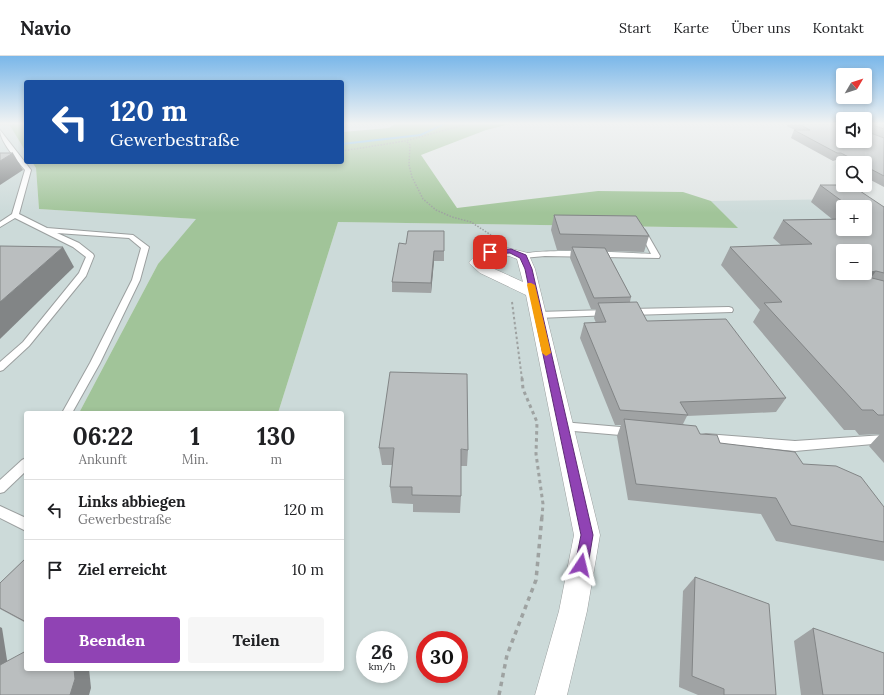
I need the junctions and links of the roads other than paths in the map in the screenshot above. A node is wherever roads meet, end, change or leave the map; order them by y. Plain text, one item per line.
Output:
1 (15, 154) edge
2 (15, 215) junction
3 (0, 225) edge
4 (641, 229) edge
5 (46, 230) junction
6 (517, 254) junction
7 (532, 292) junction
8 (729, 310) dead end
9 (538, 315) junction
10 (0, 368) edge
11 (68, 411) edge
12 (562, 426) junction
13 (640, 433) edge
14 (694, 437) edge
15 (884, 440) edge
16 (24, 465) edge
17 (0, 488) edge
18 (0, 512) edge
19 (24, 524) edge
20 (551, 695) edge

1 - 2 lane
2 - 3 lane
2 - 5 lane
4 - 6 lane
5 - 10 lane
5 - 11 lane
6 - 7 street
6 - 7 street
7 - 9 street
8 - 9 lane
9 - 12 street
12 - 13 lane
12 - 20 street
14 - 15 lane
16 - 17 lane
18 - 19 lane

